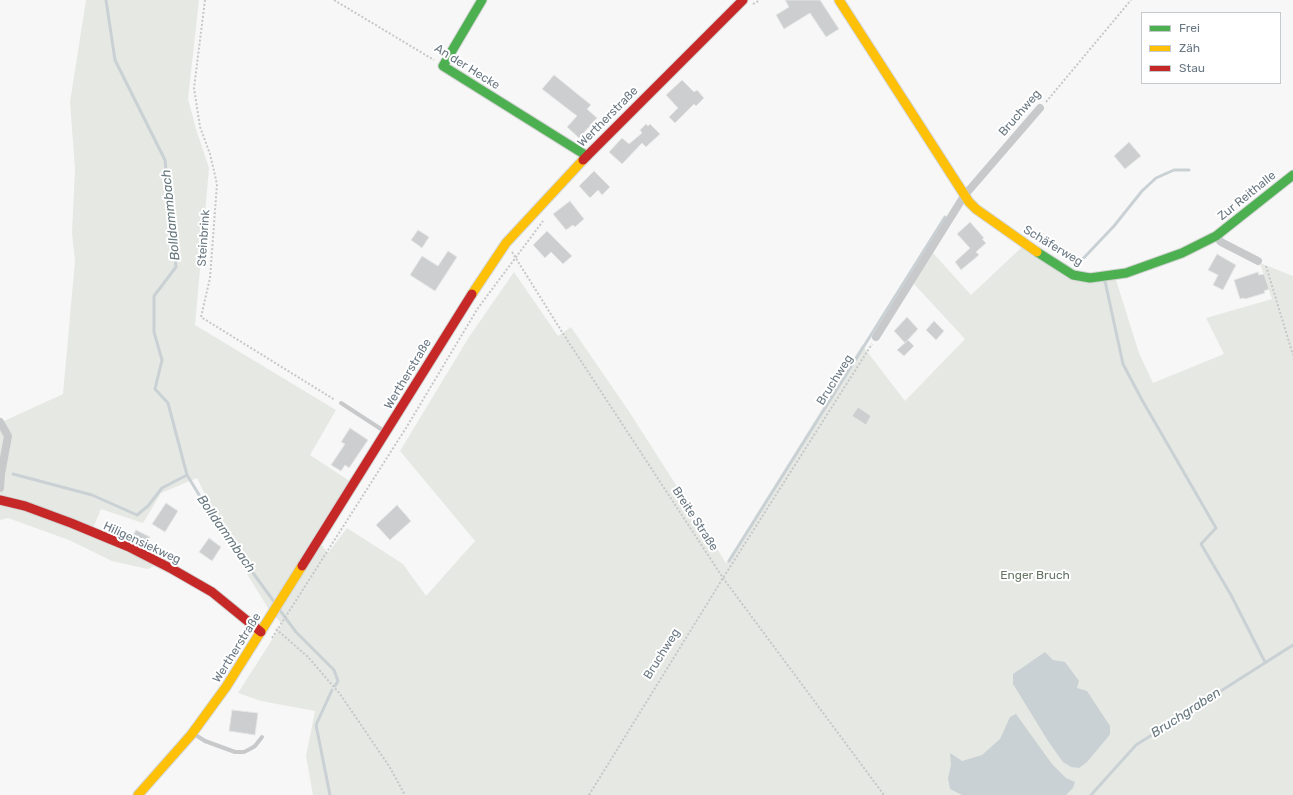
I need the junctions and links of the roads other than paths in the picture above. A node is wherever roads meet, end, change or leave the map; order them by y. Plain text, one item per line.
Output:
1 (482, 0) edge
2 (839, 0) edge
3 (746, 4) edge
4 (1040, 108) road end
5 (587, 156) junction
6 (1293, 175) edge
7 (964, 196) junction
8 (1216, 236) junction
9 (1258, 261) road end
10 (876, 337) road end
11 (341, 403) road end
12 (0, 422) edge
13 (386, 432) junction
14 (0, 488) edge
15 (0, 500) edge
16 (261, 632) junction
17 (193, 733) junction
18 (262, 737) dead end
19 (138, 795) edge

1 - 5 street, An der Hecke
2 - 7 street, Schäferweg
3 - 5 street, Wertherstraße
4 - 7 street, Bruchweg
5 - 13 street, Wertherstraße
6 - 8 street, Zur Reithalle
7 - 8 street, Schäferweg
7 - 10 street, Bruchweg
8 - 9 street
11 - 13 lane
12 - 14 street
13 - 16 street, Wertherstraße
15 - 16 street, Hiligensiekweg
16 - 17 street, Wertherstraße
17 - 18 lane
17 - 19 street, Wertherstraße

